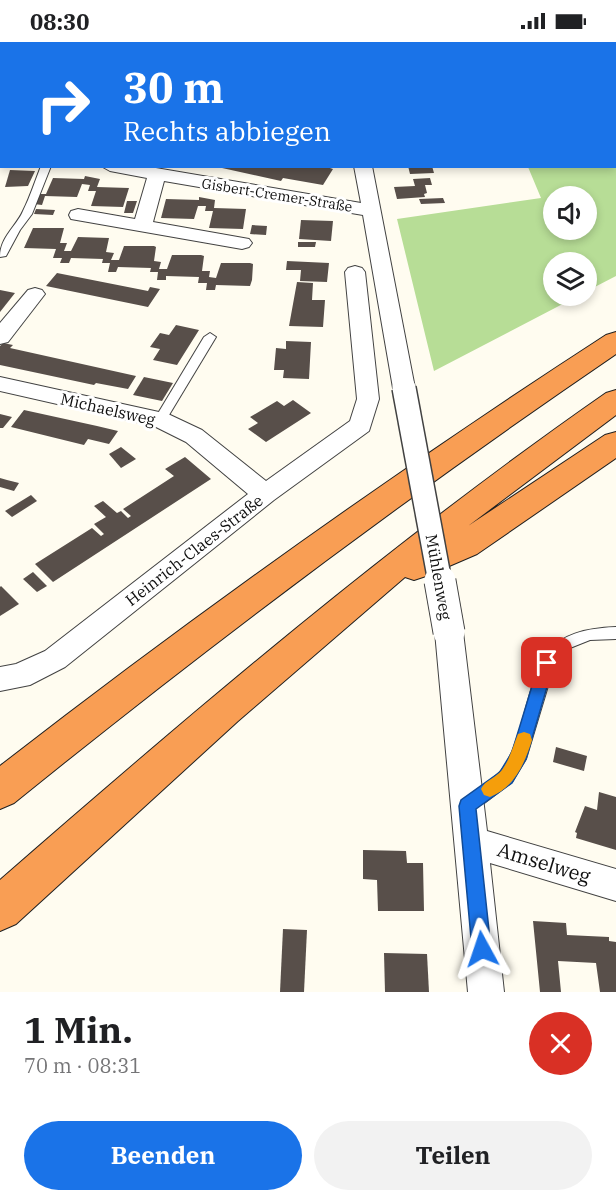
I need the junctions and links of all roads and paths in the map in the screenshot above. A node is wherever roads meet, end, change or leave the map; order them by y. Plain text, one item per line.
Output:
1 (45, 168) edge
2 (120, 168) edge
3 (363, 168) edge
4 (157, 175) junction
5 (373, 211) junction
6 (78, 215) dead end
7 (142, 226) junction
8 (242, 243) dead end
9 (2, 254) dead end
10 (356, 272) dead end
11 (35, 294) dead end
12 (0, 337) edge
13 (210, 337) dead end
14 (616, 341) edge
15 (0, 384) edge
16 (616, 400) edge
17 (160, 420) junction
18 (616, 443) edge
19 (265, 494) junction
20 (368, 587) junction
21 (616, 633) edge
22 (0, 679) edge
23 (0, 790) edge
24 (467, 806) junction
25 (472, 842) junction
26 (616, 885) edge
27 (0, 909) edge
28 (486, 992) edge

1 - 9 lane
2 - 4 street, Gisbert-Cremer-Straße
3 - 5 street, Mühlenweg
4 - 5 street, Gisbert-Cremer-Straße
4 - 7 street
5 - 24 street, Mühlenweg, bridge
6 - 7 street
7 - 8 street
10 - 19 street, Heinrich-Claes-Straße
11 - 12 street
13 - 17 lane
14 - 23 highway
15 - 17 street, Michaelsweg
16 - 20 highway
17 - 19 street, Michaelsweg
18 - 20 highway
19 - 22 street, Heinrich-Claes-Straße
20 - 27 highway
21 - 24 lane
24 - 25 street, Mühlenweg
25 - 26 street, Amselweg
25 - 28 street, Mühlenweg

